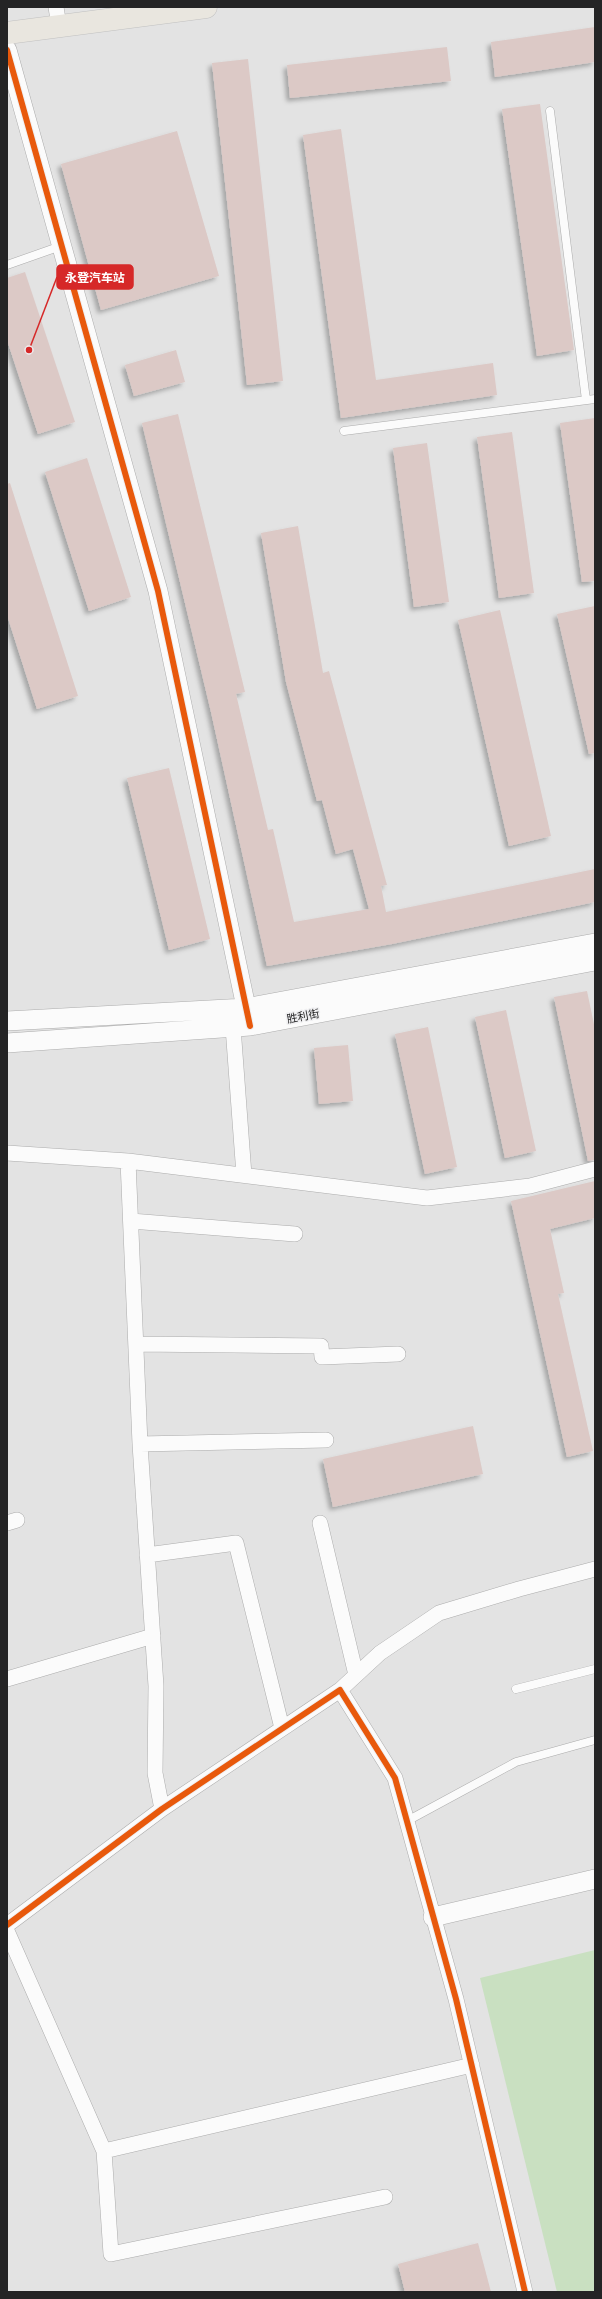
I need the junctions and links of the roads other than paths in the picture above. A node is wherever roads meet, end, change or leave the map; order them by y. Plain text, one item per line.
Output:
1 (206, 7) edge
2 (58, 17) edge
3 (7, 33) edge
4 (7, 50) edge
5 (550, 111) dead end
6 (62, 246) junction
7 (7, 265) edge
8 (595, 399) edge
9 (586, 400) junction
10 (344, 431) dead end
11 (595, 943) edge
12 (595, 961) edge
13 (7, 1021) edge
14 (243, 1021) junction
15 (7, 1043) edge
16 (7, 1153) edge
17 (128, 1160) junction
18 (595, 1169) edge
19 (244, 1175) junction
20 (131, 1221) junction
21 (295, 1234) dead end
22 (136, 1344) junction
23 (398, 1354) dead end
24 (326, 1440) dead end
25 (140, 1444) junction
26 (320, 1523) dead end
27 (148, 1555) junction
28 (595, 1568) edge
29 (153, 1636) junction
30 (595, 1669) edge
31 (356, 1674) junction
32 (7, 1679) edge
33 (516, 1689) dead end
34 (340, 1690) junction
35 (282, 1728) junction
36 (595, 1740) edge
37 (162, 1809) junction
38 (407, 1821) junction
39 (595, 1879) edge
40 (434, 1917) junction
41 (7, 1925) edge
42 (7, 1931) edge
43 (472, 2065) junction
44 (104, 2152) junction
45 (385, 2197) dead end
46 (525, 2292) edge

1 - 2 main road
2 - 3 main road
4 - 6 street
5 - 9 lane
6 - 7 lane
6 - 14 street
8 - 9 lane
9 - 10 lane
11 - 14 street, 胜利街
12 - 14 street, 胜利街
13 - 14 street, 胜利街
14 - 15 street, 胜利街
14 - 19 street
16 - 17 street
17 - 19 street
17 - 20 street
18 - 19 street
20 - 21 street
20 - 22 street
22 - 23 street
22 - 25 street
24 - 25 street
25 - 27 street
26 - 31 street
27 - 29 street
27 - 35 street
28 - 31 street
29 - 32 street
29 - 37 street
30 - 33 lane
31 - 34 street
34 - 35 street
34 - 38 street
35 - 37 street
36 - 38 lane
37 - 41 street
38 - 40 street
39 - 40 street
40 - 43 street
42 - 44 street
43 - 44 street
43 - 46 street
44 - 45 street

